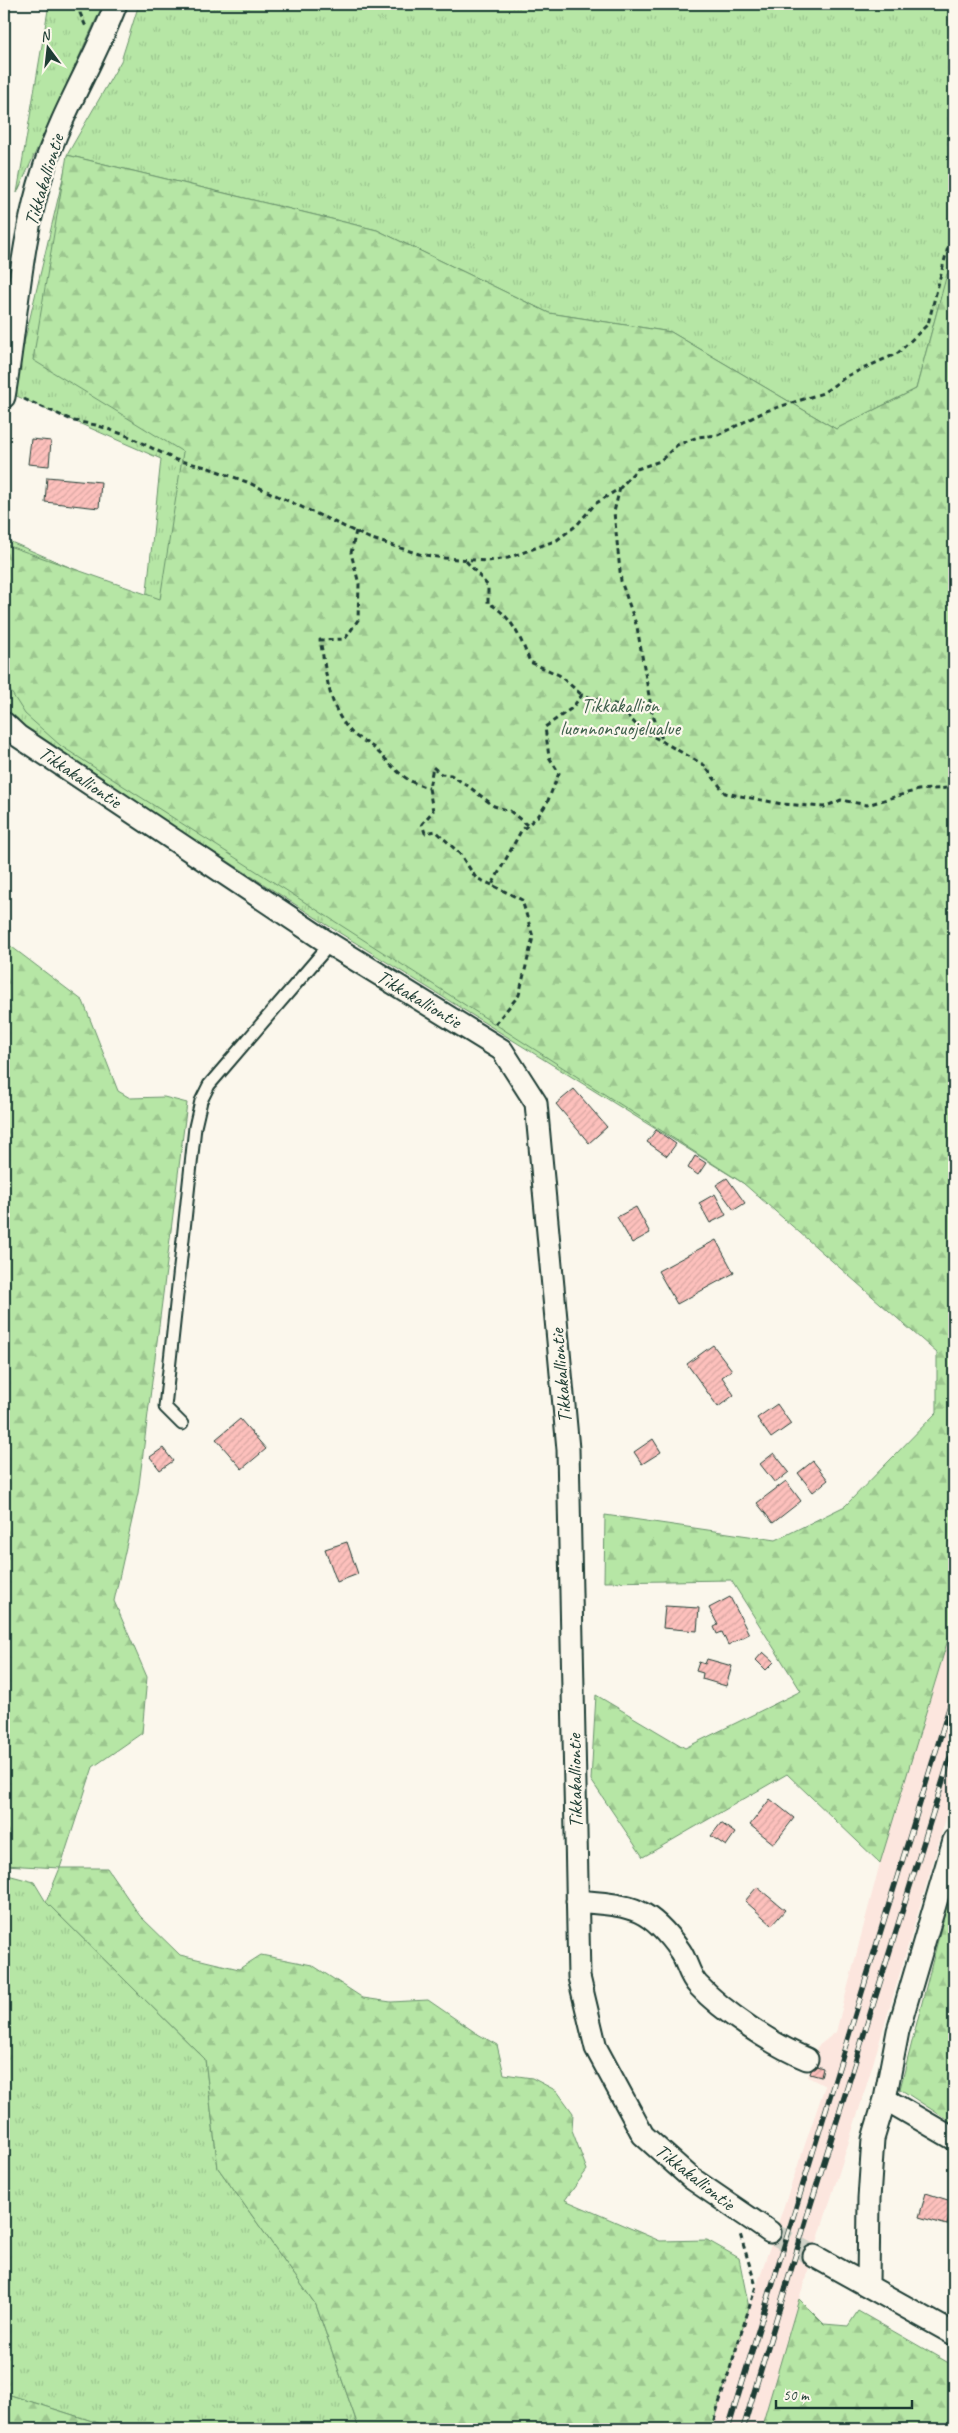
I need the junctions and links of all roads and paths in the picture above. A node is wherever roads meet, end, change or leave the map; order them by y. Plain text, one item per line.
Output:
1 (116, 4) edge
2 (954, 235) edge
3 (4, 394) edge
4 (620, 488) junction
5 (356, 532) junction
6 (466, 561) junction
7 (582, 695) junction
8 (4, 723) edge
9 (664, 744) junction
10 (429, 788) junction
11 (954, 791) edge
12 (527, 826) junction
13 (492, 885) junction
14 (330, 944) junction
15 (484, 1038) junction
16 (182, 1424) dead end
17 (954, 1840) edge
18 (577, 1901) junction
19 (807, 2059) dead end
20 (885, 2099) junction
21 (954, 2139) edge
22 (733, 2207) junction
23 (770, 2232) tunnel mouth
24 (814, 2256) tunnel mouth
25 (868, 2286) junction
26 (954, 2334) edge
27 (710, 2429) edge

1 - 3 street, Tikkakalliontie
2 - 4 path
3 - 5 path
4 - 6 path
4 - 9 path
5 - 6 path
5 - 10 path
6 - 7 path
7 - 9 path
7 - 12 path
8 - 14 street, Tikkakalliontie
9 - 11 path
10 - 12 path
10 - 13 path
12 - 13 path
13 - 15 path
14 - 15 street, Tikkakalliontie
14 - 16 lane
15 - 18 street, Tikkakalliontie
17 - 20 street
18 - 19 street
18 - 22 street, Tikkakalliontie
20 - 21 street
20 - 25 street
22 - 23 street, Tikkakalliontie
22 - 27 path
24 - 25 street
25 - 26 street

